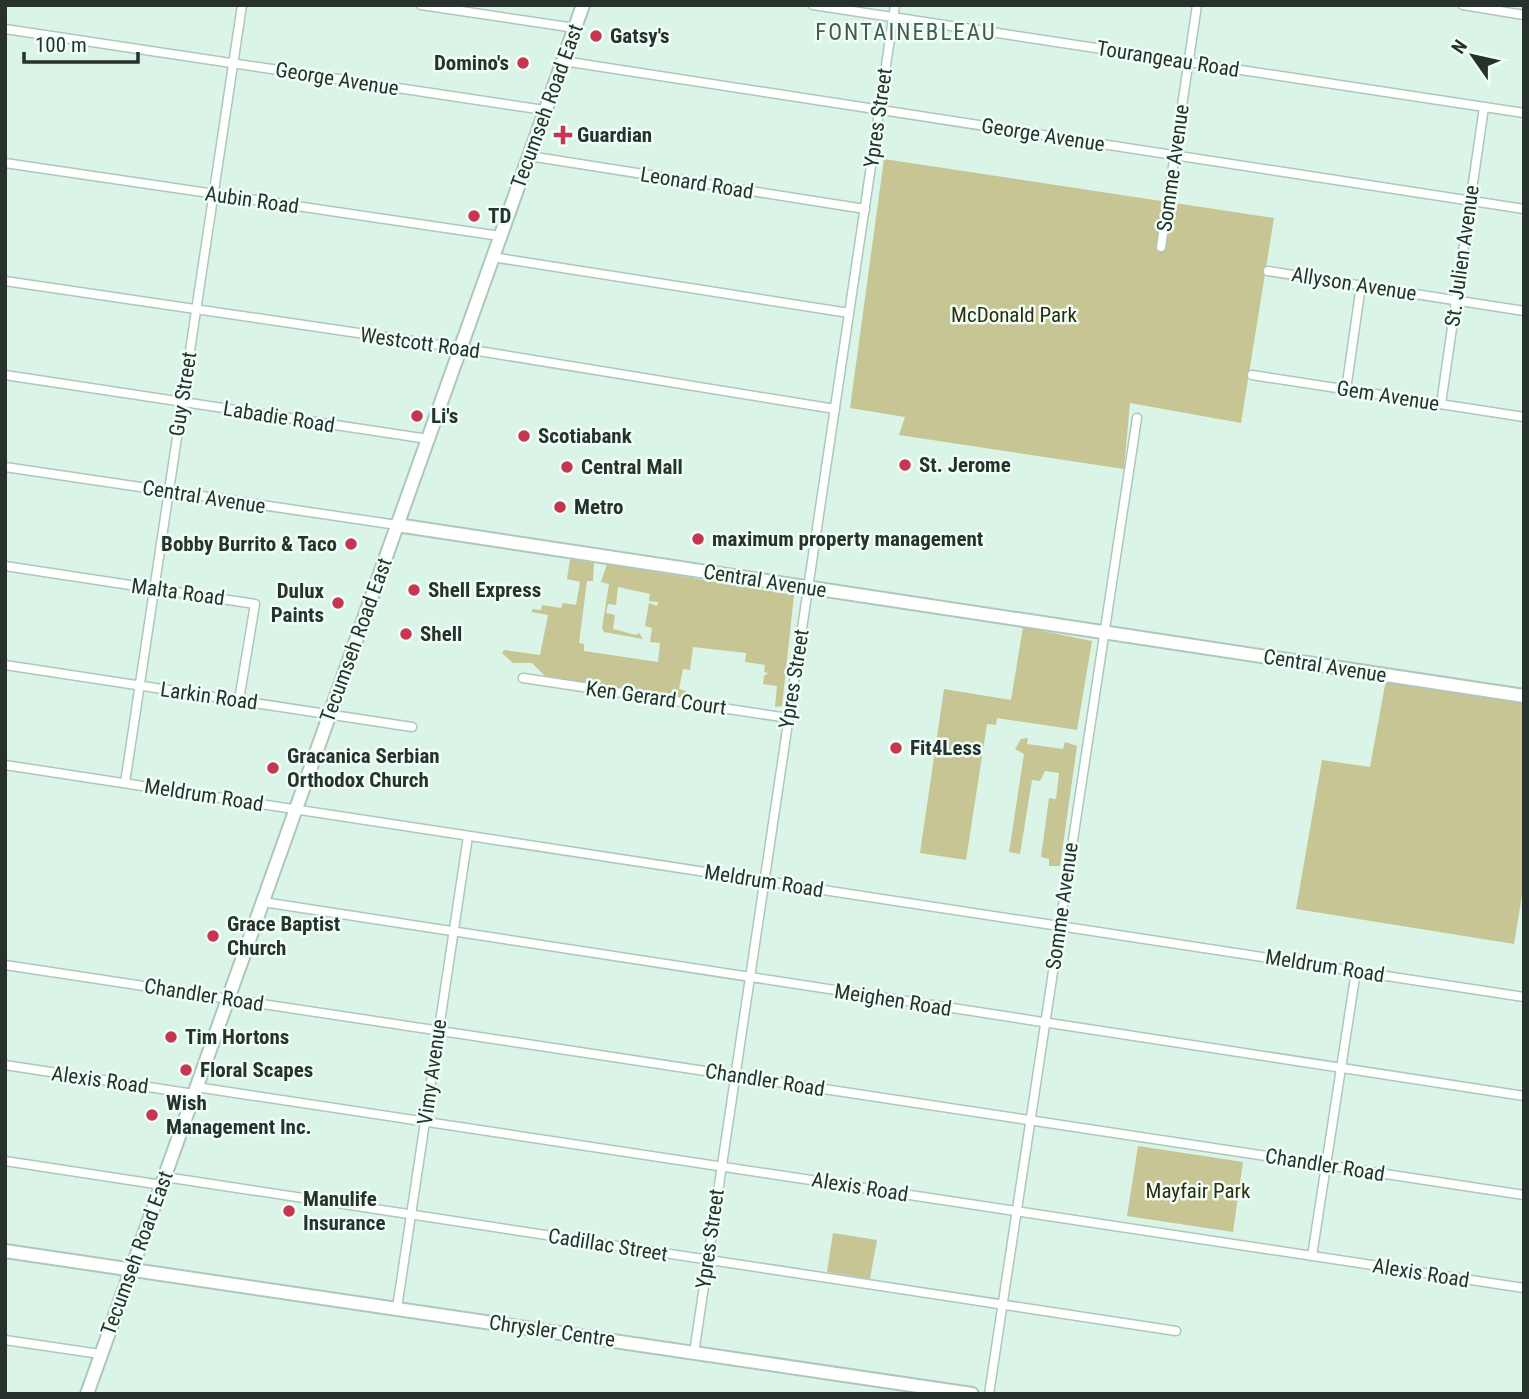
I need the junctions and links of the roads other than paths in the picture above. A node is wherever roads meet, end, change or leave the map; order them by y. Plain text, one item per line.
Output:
1 (242, 5) edge
2 (421, 5) edge
3 (583, 5) edge
4 (813, 5) edge
5 (895, 5) edge
6 (1196, 5) edge
7 (1463, 5) edge
8 (1524, 15) edge
9 (893, 17) junction
10 (575, 28) junction
11 (5, 29) edge
12 (563, 61) junction
13 (1188, 62) junction
14 (233, 64) junction
15 (1484, 107) junction
16 (544, 110) junction
17 (879, 110) junction
18 (1524, 113) edge
19 (1176, 155) junction
20 (528, 156) junction
21 (5, 163) edge
22 (214, 194) junction
23 (1471, 201) junction
24 (865, 209) junction
25 (1524, 209) edge
26 (500, 236) junction
27 (1161, 247) dead end
28 (492, 257) junction
29 (1268, 271) dead end
30 (5, 281) edge
31 (1361, 285) junction
32 (1456, 300) junction
33 (196, 309) junction
34 (1524, 311) edge
35 (849, 313) junction
36 (460, 348) junction
37 (5, 375) edge
38 (1252, 375) dead end
39 (1346, 390) junction
40 (182, 401) junction
41 (1441, 404) junction
42 (835, 408) junction
43 (1524, 417) edge
44 (1137, 418) dead end
45 (428, 439) junction
46 (5, 467) edge
47 (169, 491) junction
48 (397, 525) junction
49 (5, 566) edge
50 (808, 587) junction
51 (154, 589) junction
52 (1104, 632) junction
53 (5, 665) edge
54 (523, 678) dead end
55 (139, 685) junction
56 (1524, 696) edge
57 (239, 700) junction
58 (330, 713) junction
59 (788, 718) junction
60 (412, 727) dead end
61 (5, 765) edge
62 (125, 783) junction
63 (296, 809) junction
64 (468, 836) junction
65 (764, 880) junction
66 (263, 902) junction
67 (1059, 925) junction
68 (452, 933) junction
69 (5, 965) edge
70 (1356, 971) junction
71 (749, 978) junction
72 (1524, 997) edge
73 (229, 999) junction
74 (1045, 1023) junction
75 (438, 1030) junction
76 (5, 1065) edge
77 (1341, 1068) junction
78 (734, 1075) junction
79 (195, 1090) junction
80 (1524, 1096) edge
81 (1030, 1119) junction
82 (424, 1121) junction
83 (5, 1161) edge
84 (1326, 1165) junction
85 (720, 1166) junction
86 (163, 1181) junction
87 (1524, 1195) edge
88 (1017, 1211) junction
89 (411, 1215) junction
90 (5, 1251) edge
91 (1312, 1256) junction
92 (706, 1260) junction
93 (132, 1269) junction
94 (1524, 1289) edge
95 (1002, 1305) junction
96 (397, 1308) junction
97 (1177, 1331) dead end
98 (5, 1339) edge
99 (694, 1353) junction
100 (100, 1354) junction
101 (87, 1394) edge
102 (972, 1394) edge
103 (989, 1394) edge

1 - 14 street, Guy Street
2 - 10 street
3 - 10 street, Tecumseh Road East
4 - 9 street, Tourangeau Road
5 - 9 street, Ypres Street
6 - 13 street, Somme Avenue
7 - 8 street
9 - 13 street, Tourangeau Road
9 - 17 street, Ypres Street
10 - 12 street, Tecumseh Road East
11 - 14 street, George Avenue
12 - 16 street, Tecumseh Road East
12 - 17 street, George Avenue
13 - 15 street, Tourangeau Road
13 - 19 street, Somme Avenue
14 - 16 street, George Avenue
14 - 22 street, Guy Street
15 - 18 street, Tourangeau Road
15 - 23 street, St. Julien Avenue
16 - 20 street, Tecumseh Road East
17 - 19 street, George Avenue
17 - 24 street, Ypres Street
19 - 23 street, George Avenue
19 - 27 street, Somme Avenue
20 - 24 street, Leonard Road
20 - 26 street, Tecumseh Road East
21 - 22 street, Aubin Road
22 - 26 street, Aubin Road
22 - 33 street, Guy Street
23 - 25 street, George Avenue
23 - 32 street, St. Julien Avenue
24 - 35 street, Ypres Street
26 - 28 street, Tecumseh Road East
28 - 35 street
28 - 36 street, Tecumseh Road East
29 - 31 street, Allyson Avenue
30 - 33 street, Westcott Road
31 - 32 street, Allyson Avenue
31 - 39 street
32 - 34 street, Allyson Avenue
32 - 41 street, St. Julien Avenue
33 - 36 street, Westcott Road
33 - 40 street, Guy Street
35 - 42 street, Ypres Street
36 - 42 street, Westcott Road
36 - 45 street, Tecumseh Road East
37 - 40 street, Labadie Road
38 - 39 street, Gem Avenue
39 - 41 street, Gem Avenue
40 - 45 street, Labadie Road
40 - 47 street, Guy Street
41 - 43 street, Gem Avenue
42 - 50 street, Ypres Street
44 - 52 street, Somme Avenue
45 - 48 street, Tecumseh Road East
46 - 47 street, Central Avenue
47 - 48 street, Central Avenue
47 - 51 street, Guy Street
48 - 50 street, Central Avenue
48 - 58 street, Tecumseh Road East
49 - 51 street, Malta Road
50 - 52 street, Central Avenue
50 - 59 street, Ypres Street
51 - 55 street, Guy Street
51 - 57 street, Malta Road
52 - 56 street, Central Avenue
52 - 67 street, Somme Avenue
53 - 55 street, Larkin Road
54 - 59 street, Ken Gerard Court
55 - 57 street, Larkin Road
55 - 62 street, Guy Street
57 - 58 street, Larkin Road
58 - 60 street, Larkin Road
58 - 63 street, Tecumseh Road East
59 - 65 street, Ypres Street
61 - 62 street, Meldrum Road
62 - 63 street, Meldrum Road
63 - 64 street, Meldrum Road
63 - 66 street, Tecumseh Road East
64 - 65 street, Meldrum Road
64 - 68 street, Vimy Avenue
65 - 67 street, Meldrum Road
65 - 71 street, Ypres Street
66 - 68 street, Meighen Road
66 - 73 street, Tecumseh Road East
67 - 70 street, Meldrum Road
67 - 74 street, Somme Avenue
68 - 71 street, Meighen Road
68 - 75 street, Vimy Avenue
69 - 73 street, Chandler Road
70 - 72 street, Meldrum Road
70 - 77 street
71 - 74 street, Meighen Road
71 - 78 street, Ypres Street
73 - 75 street, Chandler Road
73 - 79 street, Tecumseh Road East
74 - 77 street, Meighen Road
74 - 81 street, Somme Avenue
75 - 78 street, Chandler Road
75 - 82 street, Vimy Avenue
76 - 79 street, Alexis Road
77 - 80 street, Meighen Road
77 - 84 street
78 - 81 street, Chandler Road
78 - 85 street, Ypres Street
79 - 82 street, Alexis Road
79 - 86 street, Tecumseh Road East
81 - 84 street, Chandler Road
81 - 88 street, Somme Avenue
82 - 85 street, Alexis Road
82 - 89 street, Vimy Avenue
83 - 86 street, Cadillac Street
84 - 87 street, Chandler Road
84 - 91 street
85 - 88 street, Alexis Road
85 - 92 street, Ypres Street
86 - 89 street, Cadillac Street
86 - 93 street, Tecumseh Road East
88 - 91 street, Alexis Road
88 - 95 street, Somme Avenue
89 - 92 street, Cadillac Street
89 - 96 street, Vimy Avenue
90 - 93 street, Chrysler Centre
91 - 94 street, Alexis Road
92 - 95 street, Cadillac Street
92 - 99 street, Ypres Street
93 - 96 street, Chrysler Centre
93 - 100 street, Tecumseh Road East
95 - 97 street, Cadillac Street
95 - 103 street, Somme Avenue
96 - 99 street, Chrysler Centre
98 - 100 street
99 - 102 street, Chrysler Centre
100 - 101 street, Tecumseh Road East

